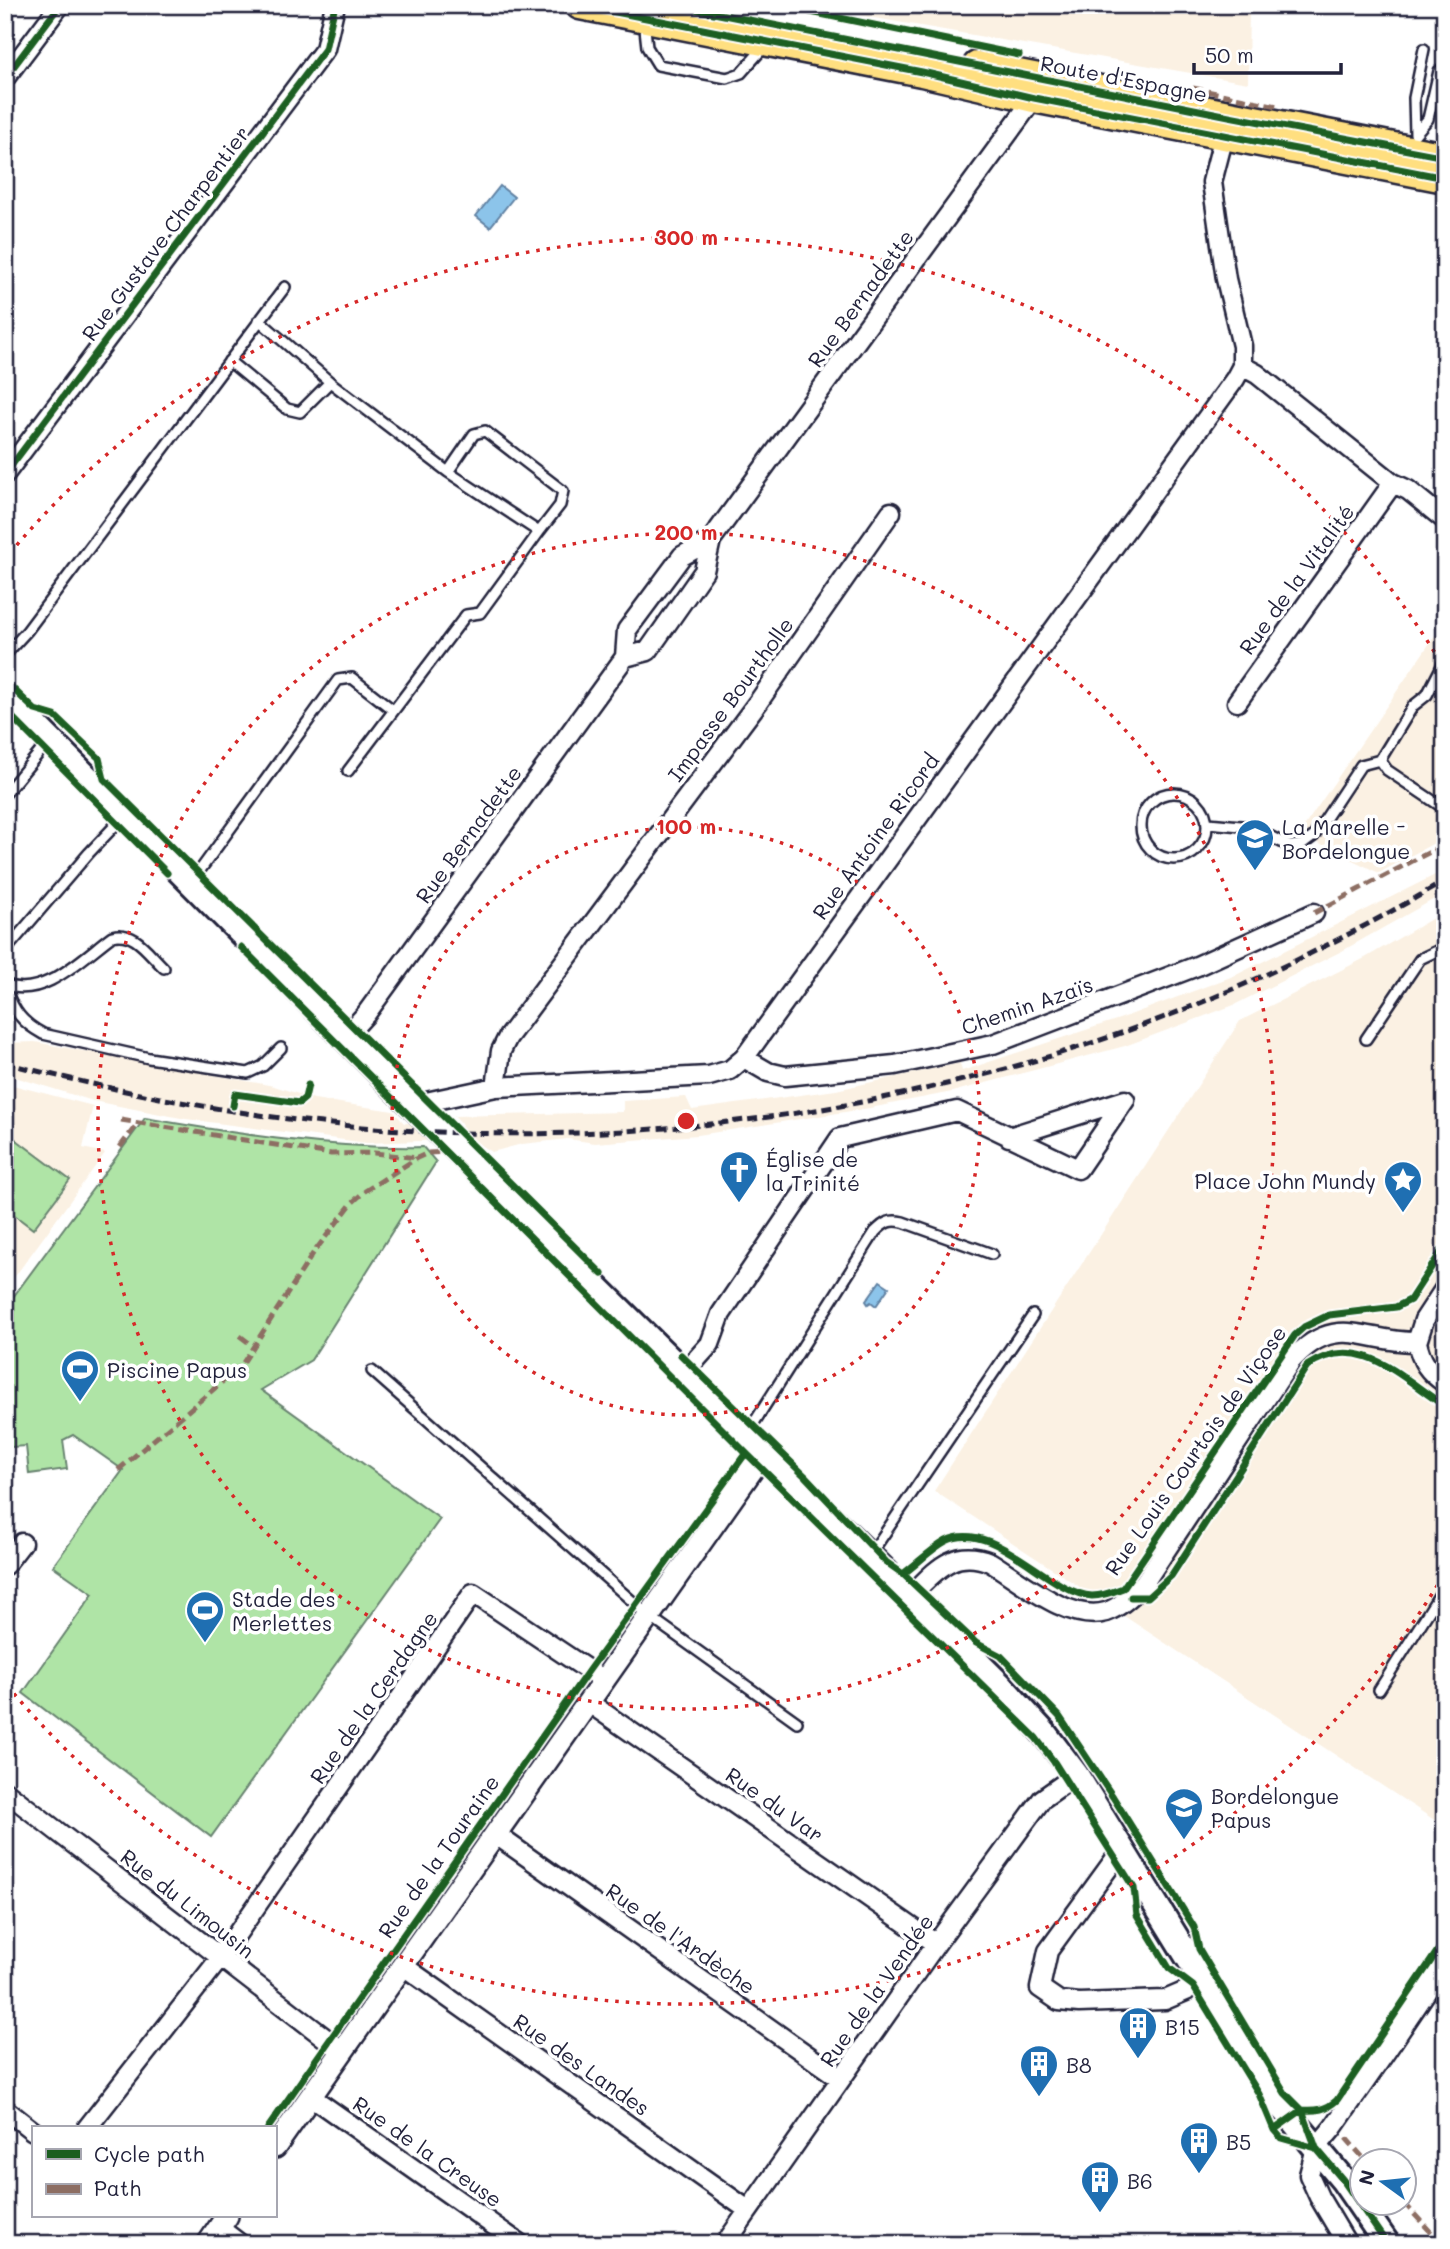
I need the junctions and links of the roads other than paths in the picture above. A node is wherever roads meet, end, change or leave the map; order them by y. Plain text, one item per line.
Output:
1 (60, 5) edge
2 (335, 5) edge
3 (580, 5) edge
4 (674, 5) edge
5 (644, 18) junction
6 (767, 43) junction
7 (1424, 49) dead end
8 (1439, 71) dead end
9 (6, 76) edge
10 (1036, 88) junction
11 (1227, 125) junction
12 (1445, 157) edge
13 (1445, 178) edge
14 (285, 287) dead end
15 (259, 320) junction
16 (229, 361) junction
17 (1242, 366) junction
18 (330, 382) junction
19 (448, 472) junction
20 (5, 474) edge
21 (1393, 483) junction
22 (891, 512) dead end
23 (1445, 520) edge
24 (539, 532) junction
25 (711, 540) junction
26 (5, 654) edge
27 (625, 657) junction
28 (1445, 660) edge
29 (5, 695) edge
30 (1237, 702) dead end
31 (393, 710) junction
32 (50, 739) junction
33 (1380, 760) junction
34 (348, 771) dead end
35 (5, 794) edge
36 (1445, 809) edge
37 (126, 815) junction
38 (1208, 823) junction
39 (192, 881) junction
40 (1314, 913) dead end
41 (1445, 947) edge
42 (5, 951) edge
43 (164, 968) dead end
44 (5, 987) edge
45 (346, 1036) junction
46 (1366, 1040) dead end
47 (281, 1048) dead end
48 (744, 1058) junction
49 (496, 1087) junction
50 (412, 1105) junction
51 (1009, 1137) junction
52 (992, 1254) dead end
53 (1445, 1288) edge
54 (1033, 1315) dead end
55 (1417, 1342) junction
56 (372, 1371) dead end
57 (684, 1373) junction
58 (1445, 1383) edge
59 (746, 1435) junction
60 (766, 1455) junction
61 (22, 1543) dead end
62 (869, 1556) junction
63 (5, 1564) edge
64 (1445, 1586) edge
65 (910, 1597) junction
66 (649, 1616) junction
67 (603, 1681) junction
68 (1379, 1690) dead end
69 (588, 1702) junction
70 (797, 1722) dead end
71 (1076, 1775) junction
72 (5, 1791) edge
73 (495, 1834) junction
74 (1125, 1853) junction
75 (936, 1944) junction
76 (221, 1957) junction
77 (1445, 1964) edge
78 (402, 1965) junction
79 (1199, 1976) junction
80 (342, 2051) junction
81 (841, 2079) junction
82 (310, 2096) junction
83 (5, 2109) edge
84 (89, 2126) edge
85 (32, 2130) edge
86 (276, 2146) edge
87 (1316, 2148) junction
88 (748, 2210) junction
89 (218, 2229) edge
90 (240, 2244) edge
91 (520, 2244) edge
92 (725, 2244) edge
93 (1348, 2244) edge
94 (1387, 2244) edge

1 - 9 street
2 - 20 street, Rue Gustave Charpentier
3 - 5 main road, Route d'Espagne
4 - 10 main road, Route d'Espagne
5 - 6 main road, Route d'Espagne
5 - 6 lane
6 - 10 main road, Route d'Espagne
7 - 8 lane
10 - 11 main road, Route d'Espagne
10 - 25 street, Rue Bernadette
11 - 12 main road, Route d'Espagne
11 - 13 main road, Route d'Espagne
11 - 17 street
14 - 15 lane
15 - 16 lane
15 - 18 lane
16 - 18 lane
16 - 26 lane
17 - 21 street
17 - 48 street, Rue Antoine Ricord
18 - 19 lane
19 - 24 lane
19 - 24 lane
21 - 23 street
21 - 30 street, Rue de la Vitalité
22 - 49 street, Impasse Bourtholle
24 - 31 lane
25 - 27 street, Rue Bernadette
25 - 27 street, Rue Bernadette
27 - 45 street, Rue Bernadette
28 - 33 lane
29 - 32 main road
31 - 34 lane
31 - 39 lane
32 - 35 lane
32 - 37 main road
33 - 36 lane
33 - 38 lane
37 - 39 main road
37 - 42 lane
38 - 38 lane
39 - 45 main road
40 - 48 street, Chemin Azaïs
41 - 46 lane
43 - 44 lane
44 - 47 lane
45 - 50 main road
48 - 49 street, Rue Antoine Ricord
49 - 50 street, Rue Antoine Ricord
50 - 57 main road
51 - 51 street
51 - 57 street
52 - 59 lane
53 - 55 street
54 - 62 lane
55 - 58 street
55 - 65 street, Rue Louis Courtois de Viçose
56 - 66 lane
57 - 59 main road
59 - 60 main road
60 - 62 main road
60 - 66 street, Rue de la Touraine
61 - 63 street
62 - 65 main road
64 - 68 lane
65 - 71 main road
66 - 67 street, Rue de la Touraine
66 - 70 lane
67 - 69 street, Rue de la Touraine
67 - 76 street, Rue de la Cerdagne
69 - 73 street, Rue de la Touraine
69 - 75 street, Rue du Var
71 - 74 main road
71 - 75 street, Rue de la Vendée
72 - 76 street, Rue du Limousin
73 - 78 street, Rue de la Touraine
73 - 81 street, Rue de l'Ardèche
74 - 79 main road
74 - 79 street
75 - 81 street, Rue de la Vendée
76 - 80 street, Rue du Limousin
76 - 84 street
77 - 87 street
78 - 80 street, Rue de la Touraine
78 - 88 street, Rue des Landes
79 - 87 main road
80 - 82 street, Rue de la Touraine
81 - 88 street, Rue de la Vendée
82 - 86 street, Rue de la Touraine
82 - 91 street, Rue de la Creuse
83 - 85 street
87 - 93 street
87 - 94 main road
88 - 92 street, Rue de la Vendée
89 - 90 street

